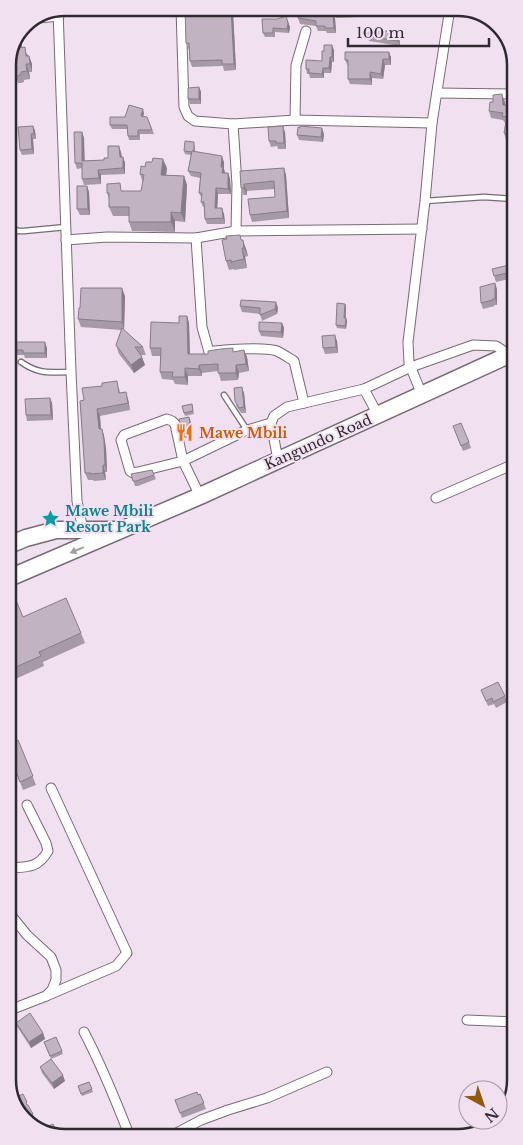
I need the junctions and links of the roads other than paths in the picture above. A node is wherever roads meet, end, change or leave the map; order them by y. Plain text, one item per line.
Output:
1 (181, 16) edge
2 (449, 16) edge
3 (58, 17) edge
4 (306, 31) dead end
5 (437, 92) junction
6 (507, 94) edge
7 (295, 120) junction
8 (432, 123) junction
9 (233, 124) junction
10 (507, 199) edge
11 (426, 201) junction
12 (66, 227) junction
13 (422, 229) junction
14 (16, 230) edge
15 (236, 231) junction
16 (196, 238) junction
17 (66, 240) junction
18 (507, 352) edge
19 (507, 356) edge
20 (21, 362) dead end
21 (411, 367) junction
22 (71, 372) junction
23 (364, 389) junction
24 (224, 395) dead end
25 (422, 396) junction
26 (304, 403) junction
27 (378, 415) junction
28 (271, 423) junction
29 (247, 430) junction
30 (278, 460) junction
31 (183, 461) junction
32 (507, 467) edge
33 (200, 496) junction
34 (436, 498) dead end
35 (83, 530) junction
36 (122, 530) junction
37 (16, 542) edge
38 (16, 575) edge
39 (51, 788) dead end
40 (27, 806) dead end
41 (16, 867) edge
42 (16, 921) edge
43 (46, 996) junction
44 (16, 1008) edge
45 (467, 1020) dead end
46 (507, 1022) edge
47 (84, 1032) dead end
48 (327, 1072) dead end
49 (127, 1129) edge
50 (184, 1129) edge

1 - 9 street
2 - 5 street
3 - 12 street
4 - 7 street
5 - 6 street
5 - 8 street
7 - 8 street
7 - 9 street
8 - 11 street
9 - 15 street
10 - 11 lane
11 - 13 street
12 - 14 lane
12 - 17 street
13 - 15 street
13 - 21 street
15 - 16 street
16 - 17 street
16 - 26 street
17 - 22 street
18 - 21 street
19 - 25 highway, Kangundo Road
20 - 22 lane
21 - 23 street
21 - 25 street
22 - 35 street
23 - 26 street
23 - 27 street
24 - 29 lane
25 - 27 highway, Kangundo Road
26 - 28 street
27 - 30 highway, Kangundo Road
28 - 29 street
28 - 30 street
29 - 31 street
30 - 33 highway, Kangundo Road
31 - 31 street
31 - 33 street
32 - 34 street
33 - 36 highway, Kangundo Road
35 - 36 highway, Kangundo Road
35 - 37 highway, Kangundo Road
36 -> 38 highway, Kangundo Road
39 - 43 street
40 - 41 street
42 - 43 street
43 - 44 street
45 - 46 street
47 - 49 street
48 - 50 street

